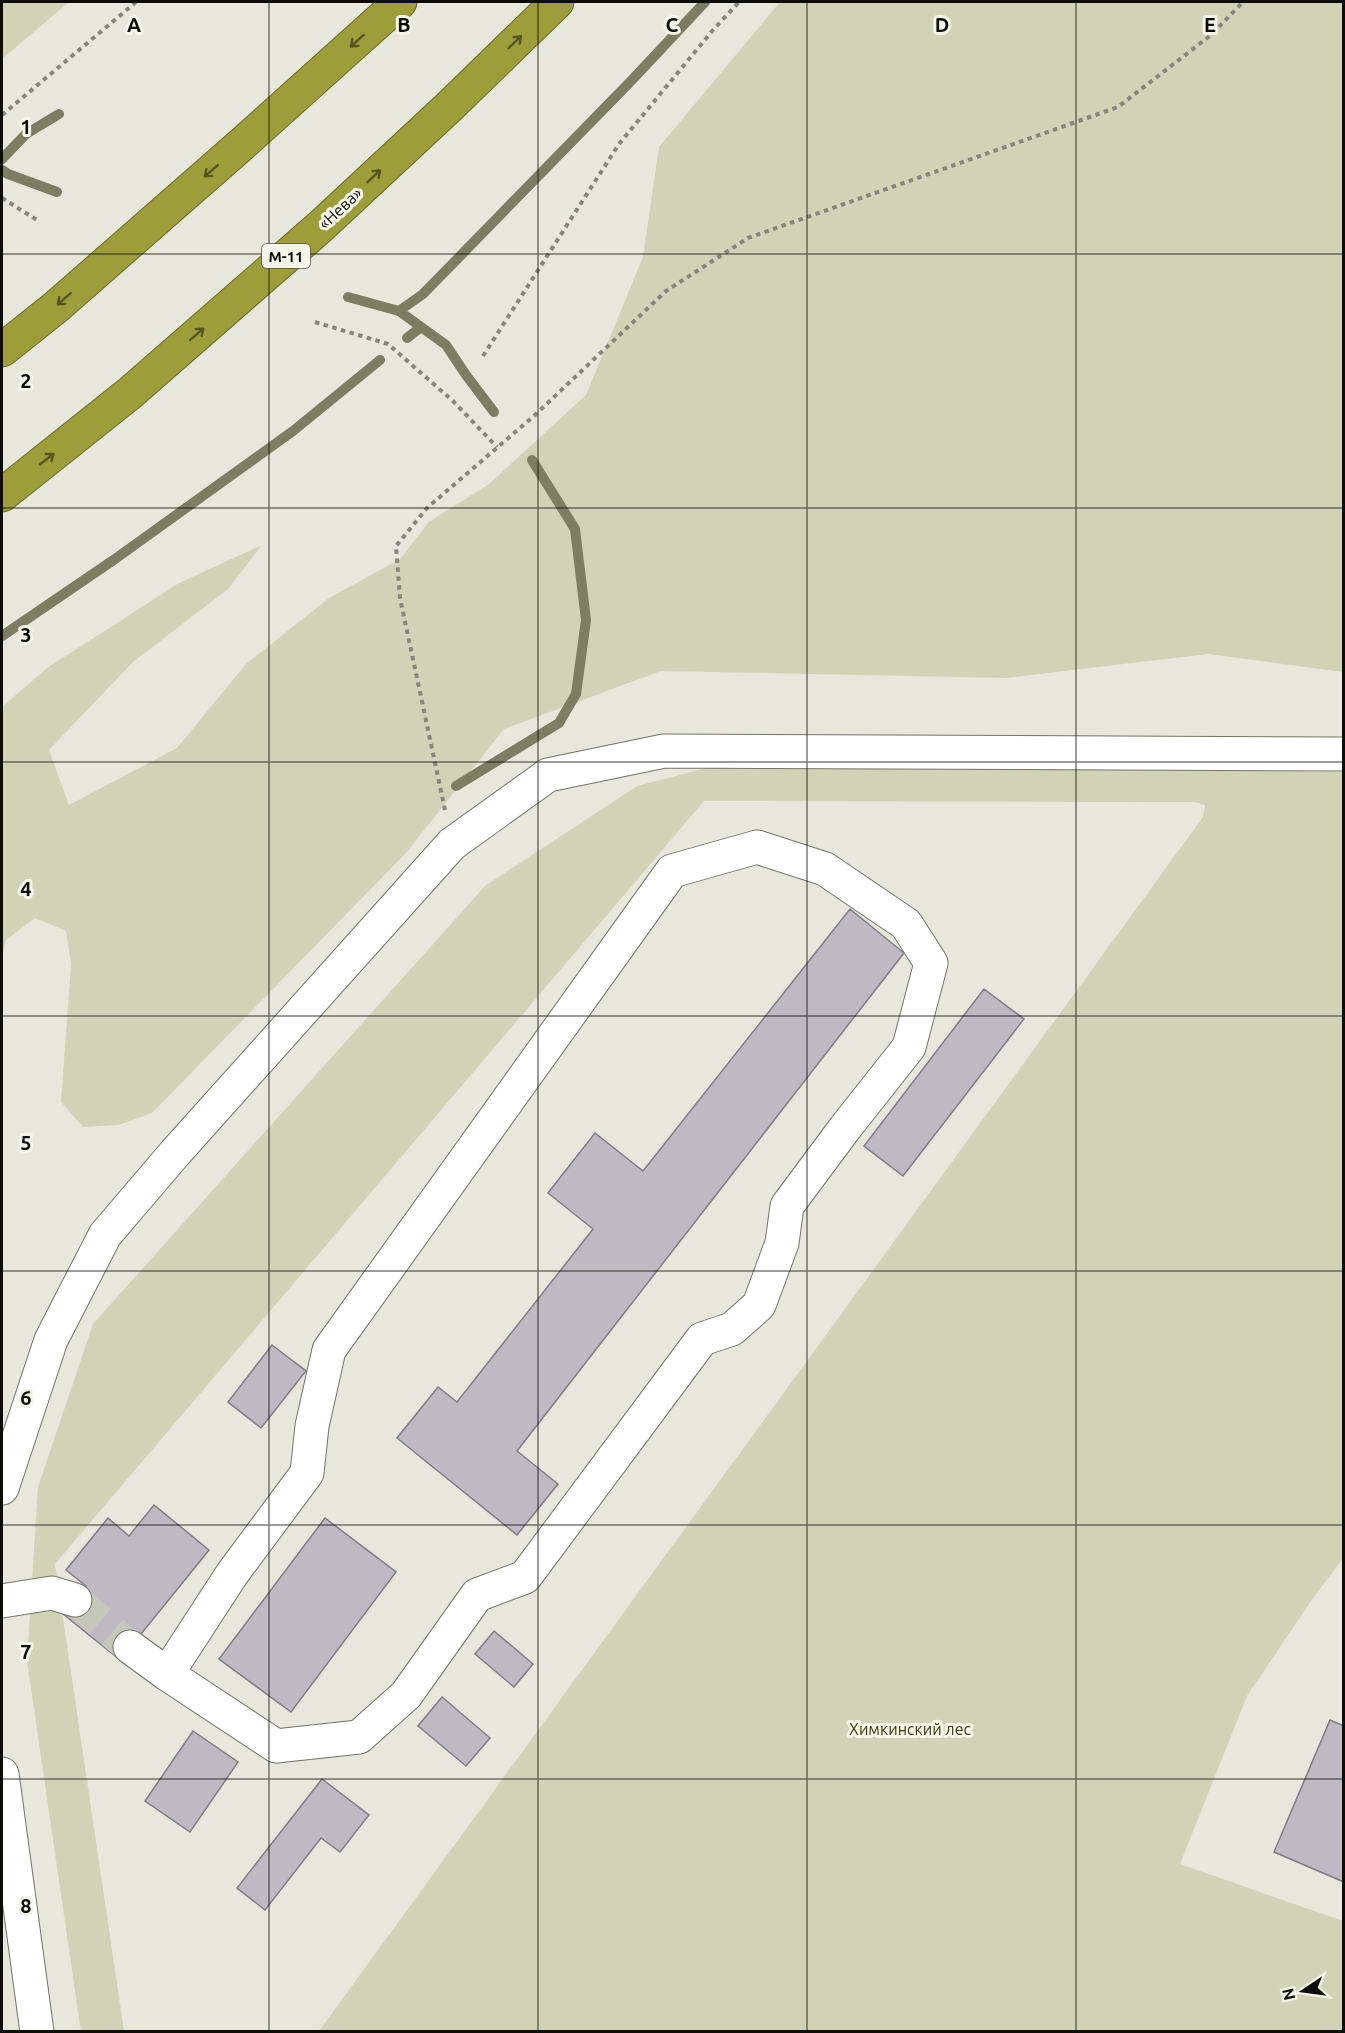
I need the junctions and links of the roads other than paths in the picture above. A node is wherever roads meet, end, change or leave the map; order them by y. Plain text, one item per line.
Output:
1 (400, 2) edge
2 (557, 2) edge
3 (2, 350) edge
4 (2, 495) edge
5 (1344, 754) edge
6 (2, 1488) edge
7 (75, 1600) tunnel mouth
8 (2, 1601) edge
9 (130, 1647) tunnel mouth
10 (166, 1674) junction
11 (2, 1774) edge
12 (37, 2031) edge

1 -> 3 highway
4 -> 2 highway, «Нева» / М-11
5 - 6 street
7 - 8 street
9 - 10 street
10 - 10 street
11 - 12 street

